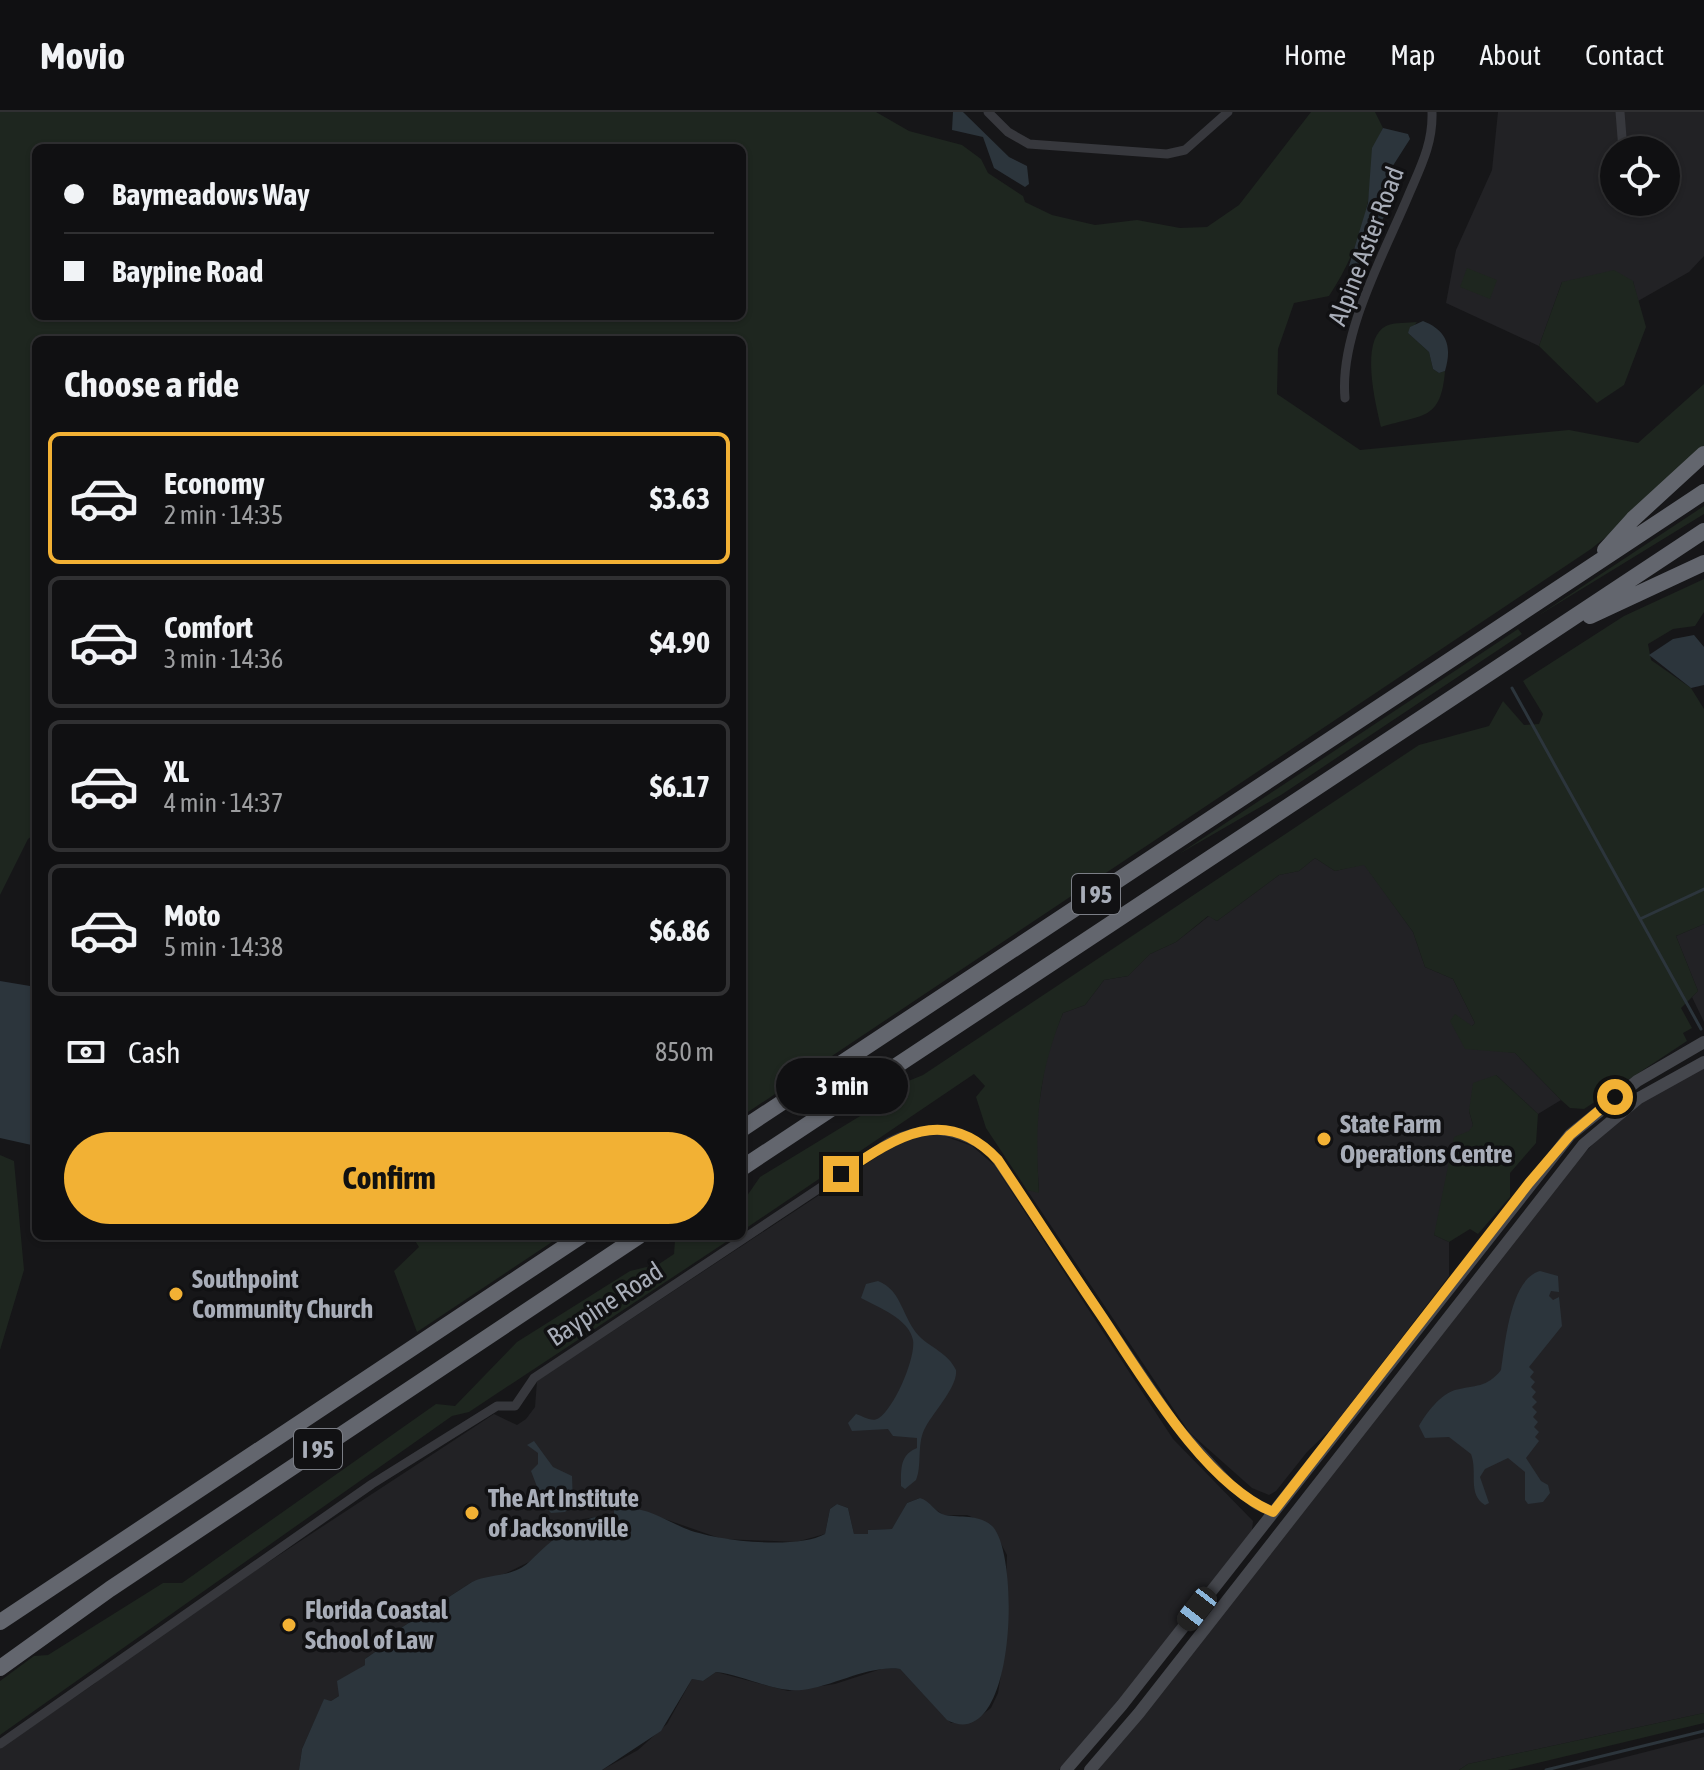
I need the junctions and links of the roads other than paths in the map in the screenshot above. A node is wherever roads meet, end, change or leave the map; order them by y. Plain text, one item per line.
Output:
1 (988, 112) edge
2 (1228, 112) edge
3 (1432, 112) edge
4 (1620, 112) edge
5 (1622, 136) edge
6 (1345, 398) dead end
7 (1704, 454) edge
8 (1704, 492) edge
9 (1704, 531) edge
10 (1704, 563) edge
11 (1591, 567) junction
12 (1538, 641) junction
13 (1704, 1042) edge
14 (1704, 1062) edge
15 (746, 1126) edge
16 (746, 1165) edge
17 (746, 1237) edge
18 (575, 1240) edge
19 (633, 1240) edge
20 (742, 1240) edge
21 (1273, 1512) junction
22 (0, 1622) edge
23 (0, 1668) edge
24 (0, 1744) edge
25 (1066, 1770) edge
26 (1090, 1770) edge

1 - 2 street
3 - 6 street, Alpine Aster Road
4 - 5 street
7 - 11 highway
8 - 11 highway, I 95
9 - 12 highway, I 95
10 - 12 highway
11 - 15 highway, I 95
12 - 16 highway, I 95
13 - 21 street
14 - 26 street
17 - 21 street, Baypine Road
18 - 22 highway, I 95
19 - 23 highway, I 95
20 - 24 street, Baypine Road
21 - 25 street

